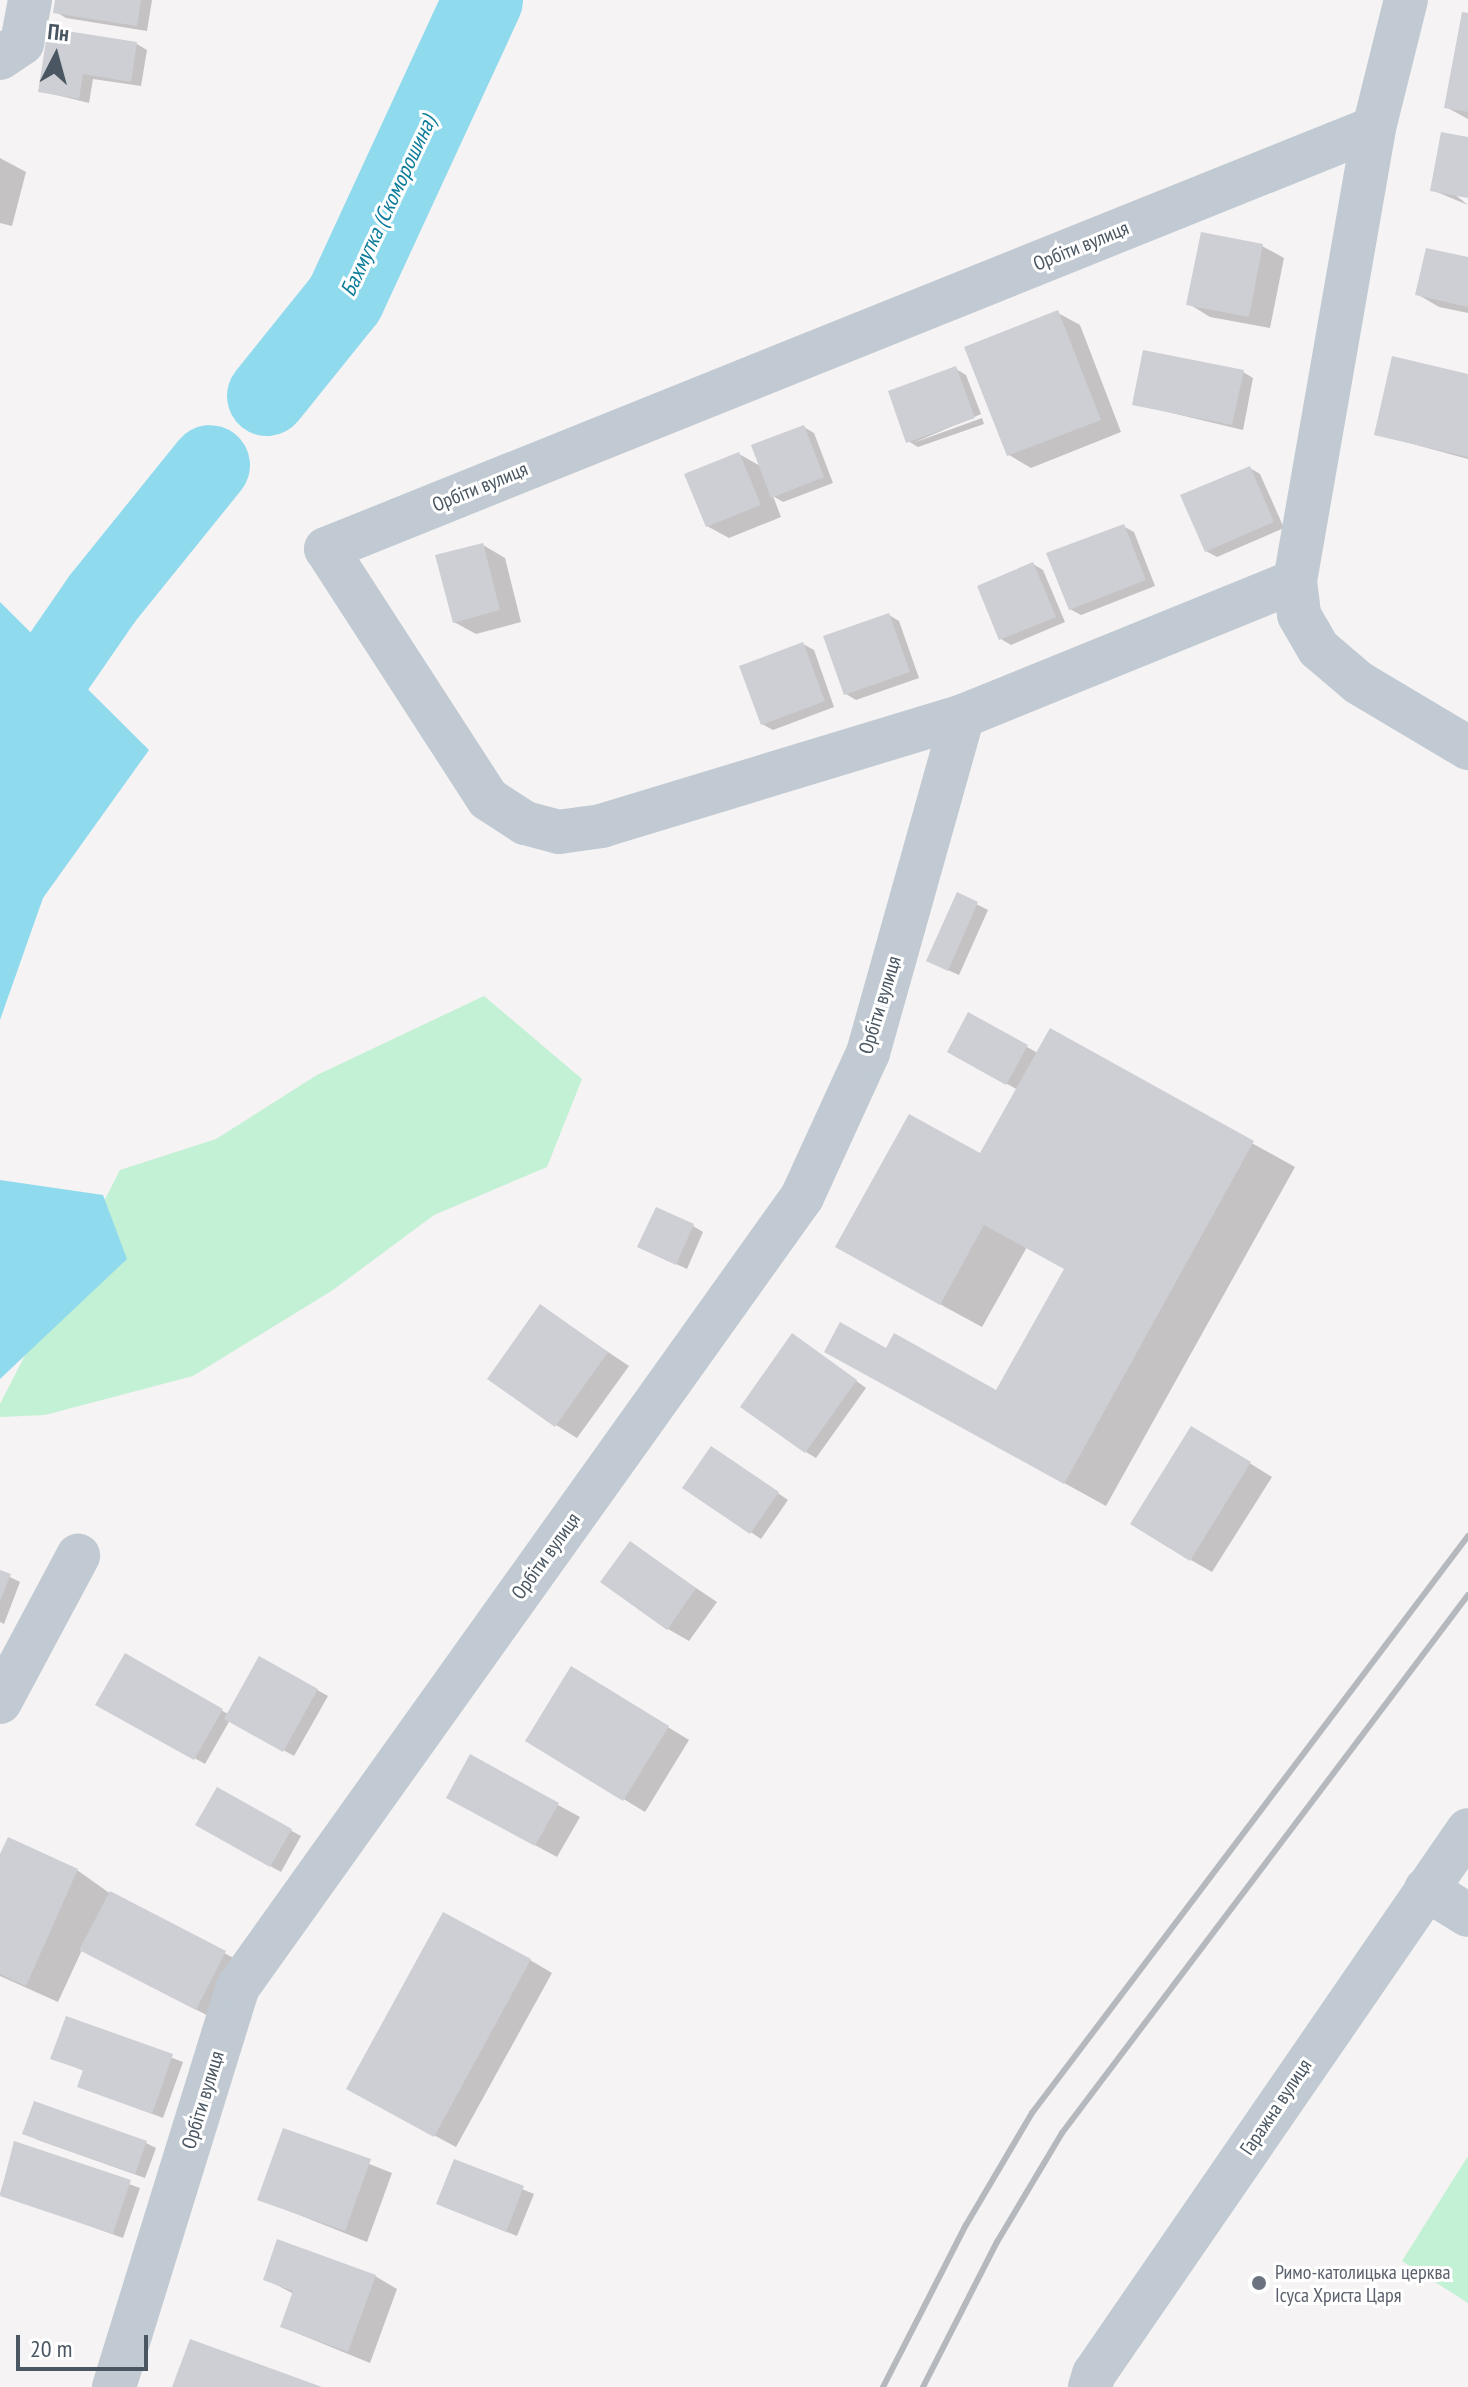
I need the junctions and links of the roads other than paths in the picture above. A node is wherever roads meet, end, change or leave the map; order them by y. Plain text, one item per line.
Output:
1 (30, 0) edge
2 (1406, 0) edge
3 (4, 57) edge
4 (1374, 128) junction
5 (1295, 581) junction
6 (963, 716) junction
7 (1468, 748) edge
8 (78, 1556) dead end
9 (0, 1702) edge
10 (1468, 1830) edge
11 (1426, 1889) junction
12 (1468, 1915) edge
13 (114, 2387) edge
14 (1090, 2387) edge

1 - 3 street
2 - 4 street
4 - 5 street
4 - 6 street, Орбіти вулиця
5 - 6 street, Орбіти вулиця
5 - 7 street
6 - 13 street, Орбіти вулиця
8 - 9 street
10 - 11 street, Гаражна вулиця
11 - 12 street
11 - 14 street, Гаражна вулиця

